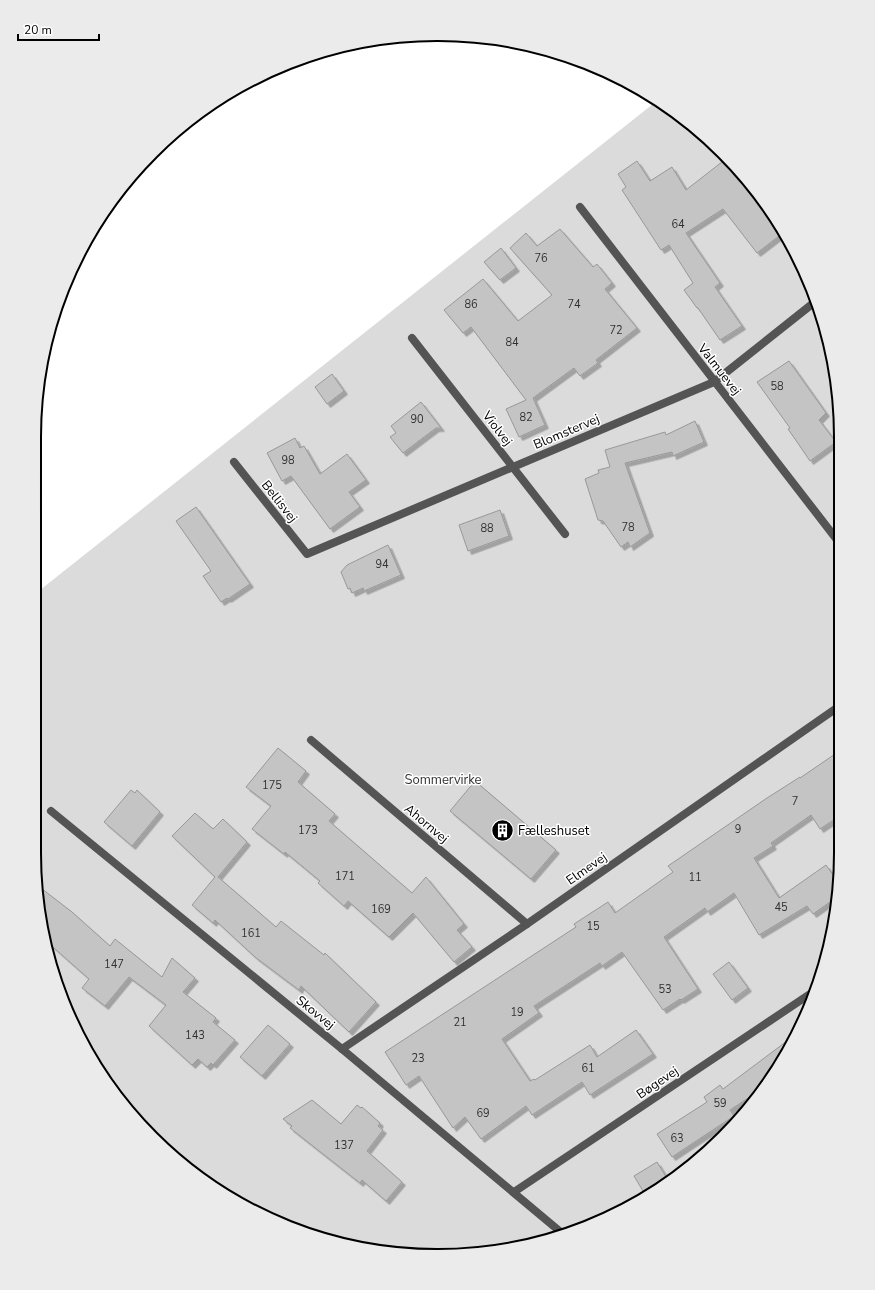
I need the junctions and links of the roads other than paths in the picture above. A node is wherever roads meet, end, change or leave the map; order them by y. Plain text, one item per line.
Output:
1 (580, 207) dead end
2 (811, 305) edge
3 (412, 338) dead end
4 (714, 382) junction
5 (234, 462) dead end
6 (514, 466) junction
7 (565, 534) dead end
8 (834, 536) edge
9 (307, 554) joint
10 (834, 710) edge
11 (311, 740) dead end
12 (51, 810) dead end
13 (527, 924) junction
14 (807, 996) edge
15 (342, 1049) junction
16 (514, 1192) junction
17 (558, 1230) edge

1 - 4 lane, Valmuevej
2 - 4 lane, Blomstervej
3 - 6 lane, Violvej
4 - 6 lane, Blomstervej
4 - 8 lane, Valmuevej
5 - 9 lane, Bellisvej
6 - 7 lane, Violvej
6 - 9 lane, Blomstervej
10 - 13 lane, Elmevej
11 - 13 lane, Ahornvej
12 - 15 lane, Skovvej
13 - 15 lane, Elmevej
14 - 16 lane, Bøgevej
15 - 16 lane, Skovvej
16 - 17 lane, Skovvej

